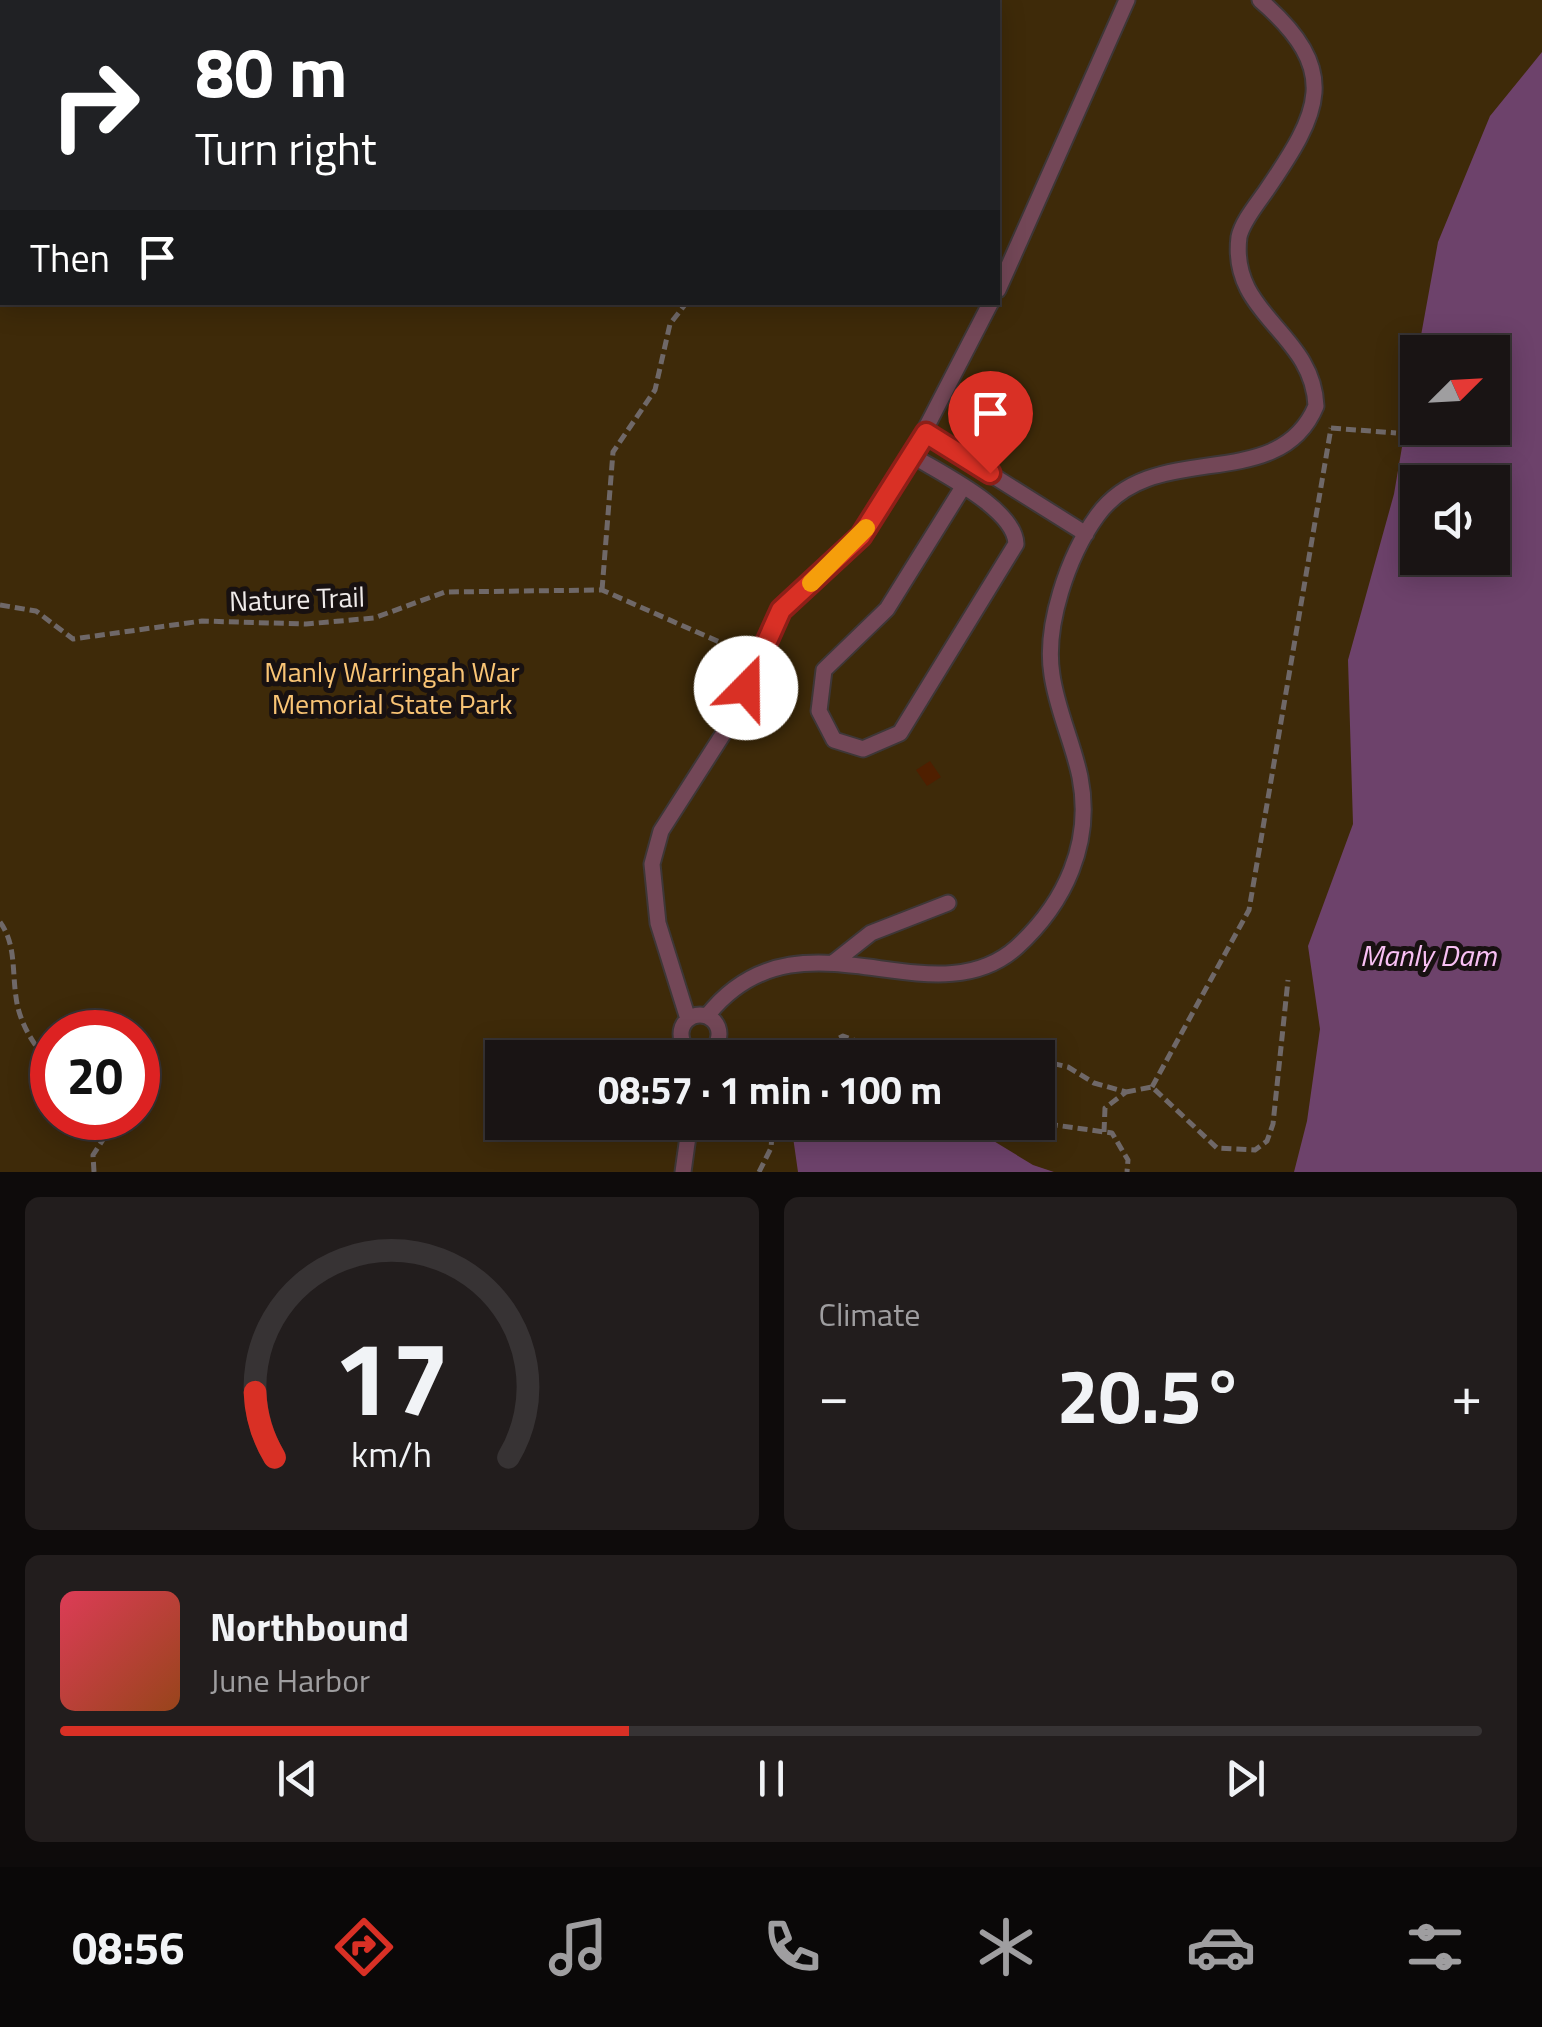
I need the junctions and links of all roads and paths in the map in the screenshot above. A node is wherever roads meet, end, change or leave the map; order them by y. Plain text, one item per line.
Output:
1 (1127, 0) edge
2 (1260, 0) edge
3 (1000, 286) edge
4 (684, 305) edge
5 (990, 305) edge
6 (1310, 421) junction
7 (1331, 428) junction
8 (926, 433) junction
9 (1396, 433) dead end
10 (913, 456) junction
11 (963, 487) junction
12 (1086, 534) junction
13 (602, 590) junction
14 (0, 605) edge
15 (758, 659) junction
16 (948, 904) dead end
17 (0, 922) edge
18 (833, 963) junction
19 (1288, 980) dead end
20 (707, 1016) junction
21 (688, 1019) junction
22 (30, 1034) edge
23 (682, 1040) edge
24 (718, 1040) edge
25 (1055, 1064) edge
26 (1152, 1087) junction
27 (1126, 1092) junction
28 (1055, 1125) edge
29 (1104, 1132) junction
30 (102, 1140) edge
31 (687, 1140) edge
32 (772, 1140) edge
33 (94, 1172) edge
34 (682, 1172) edge
35 (759, 1172) edge
36 (1127, 1172) edge

1 - 3 lane
2 - 6 lane
4 - 13 path
5 - 8 lane
6 - 7 path
6 - 12 lane
7 - 9 path
7 - 26 path
8 - 10 lane
8 - 12 lane
10 - 11 lane
10 - 15 lane
11 - 11 lane
12 - 18 lane
13 - 14 path, Nature Trail
13 - 15 path
15 - 21 lane
16 - 18 lane
17 - 22 path
18 - 20 lane
19 - 26 path
20 - 21 lane
20 - 24 lane
21 - 23 lane
25 - 27 path
26 - 27 path
27 - 29 path
28 - 29 path
29 - 36 path
30 - 33 path
31 - 34 lane
32 - 35 path

